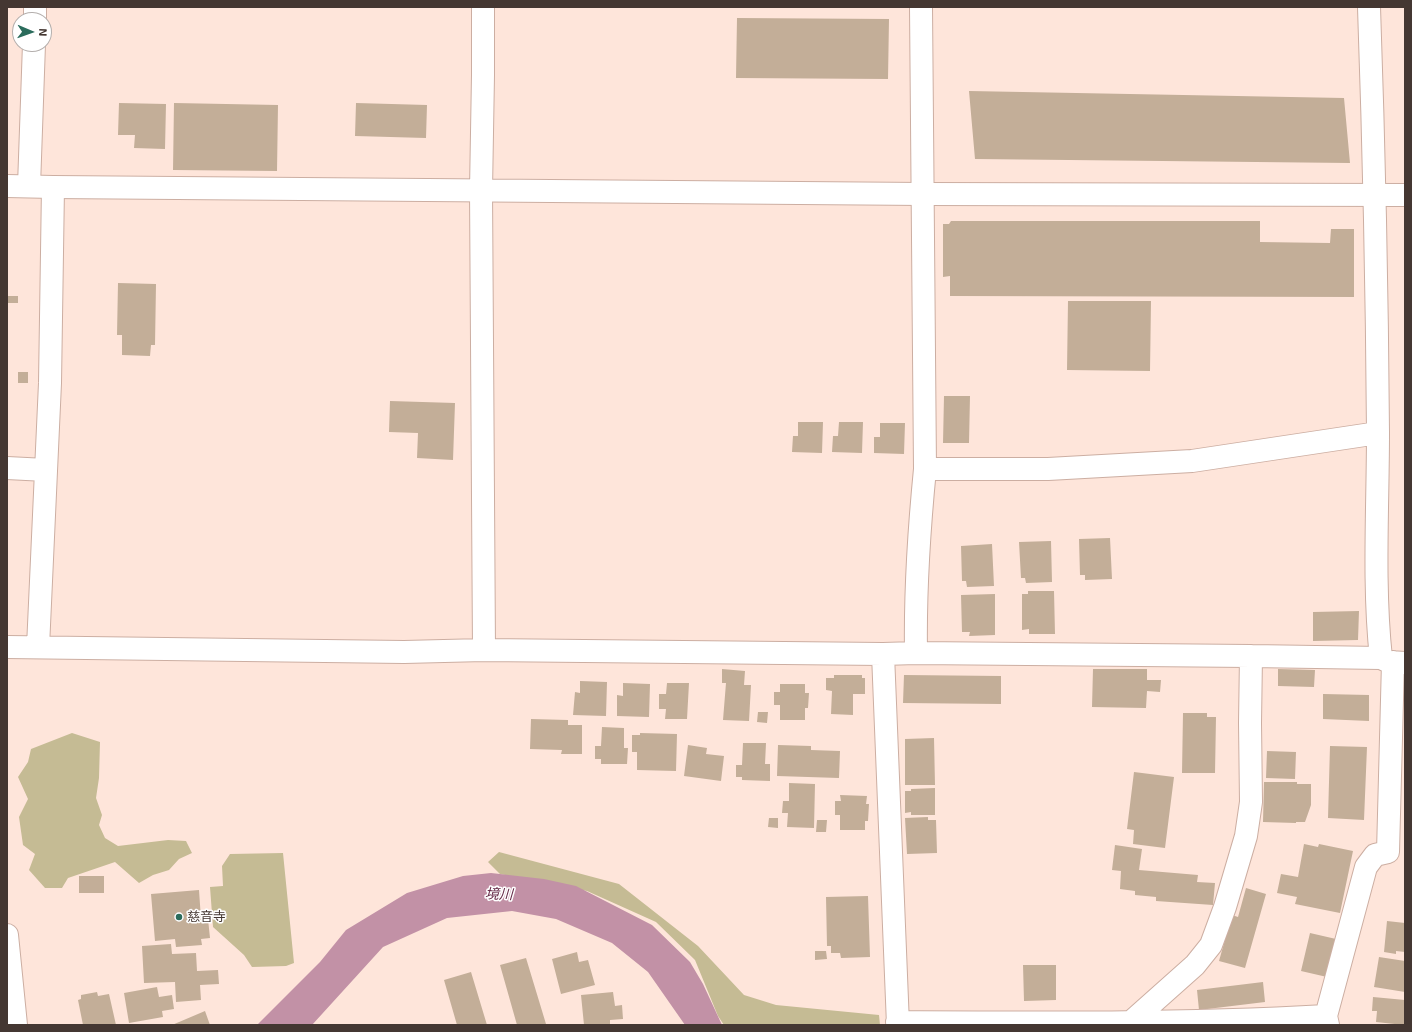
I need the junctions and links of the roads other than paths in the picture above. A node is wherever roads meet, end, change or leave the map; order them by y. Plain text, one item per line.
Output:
1 (483, 7) edge
2 (921, 7) edge
3 (1369, 7) edge
4 (34, 52) edge
5 (7, 186) edge
6 (29, 186) junction
7 (53, 187) junction
8 (481, 190) junction
9 (924, 194) junction
10 (1375, 195) junction
11 (1405, 195) edge
12 (1378, 433) junction
13 (7, 468) edge
14 (925, 468) junction
15 (46, 470) junction
16 (7, 647) edge
17 (38, 647) junction
18 (484, 650) junction
19 (916, 653) junction
20 (883, 654) junction
21 (1251, 656) junction
22 (1393, 661) edge
23 (1396, 853) edge
24 (7, 935) edge
25 (1327, 1020) edge
26 (1131, 1022) junction
27 (898, 1023) edge
28 (16, 1025) edge

1 - 8 street
2 - 9 street
3 - 10 street
4 - 6 street
5 - 6 street
6 - 7 street
7 - 8 street
7 - 15 street
8 - 9 street
8 - 18 street
9 - 10 street
9 - 14 street
10 - 11 street
10 - 12 street
12 - 14 street
12 - 22 street
13 - 15 street
14 - 19 street
15 - 17 street
16 - 17 street
17 - 18 street
18 - 20 street
19 - 20 street
19 - 21 street
20 - 27 street
21 - 22 street
21 - 26 street
22 - 23 street
23 - 25 street
24 - 28 street
25 - 26 street
26 - 27 street

